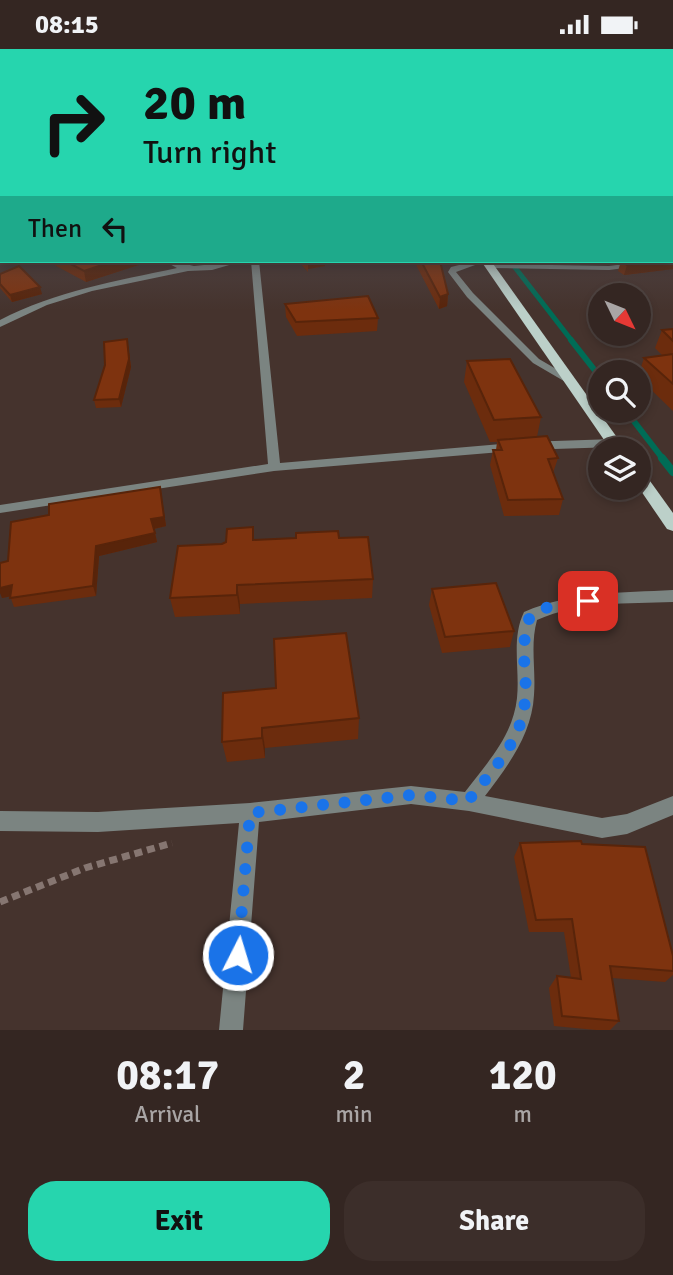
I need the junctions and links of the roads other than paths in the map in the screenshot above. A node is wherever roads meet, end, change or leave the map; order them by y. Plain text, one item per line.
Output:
1 (172, 263) edge
2 (224, 263) edge
3 (486, 263) edge
4 (649, 263) edge
5 (255, 264) edge
6 (185, 269) junction
7 (0, 324) edge
8 (572, 382) junction
9 (611, 437) edge
10 (588, 446) edge
11 (274, 467) junction
12 (651, 494) edge
13 (0, 509) edge
14 (673, 525) edge
15 (673, 596) edge
16 (468, 801) junction
17 (673, 805) edge
18 (250, 813) junction
19 (0, 821) edge
20 (231, 1030) edge

1 - 6 street
2 - 6 street
3 - 4 street
3 - 8 main road
3 - 8 lane
5 - 11 street
6 - 7 street
8 - 9 main road
10 - 11 street
11 - 13 street
12 - 14 main road
15 - 16 street
16 - 17 street
16 - 18 street
18 - 19 street
18 - 20 street

